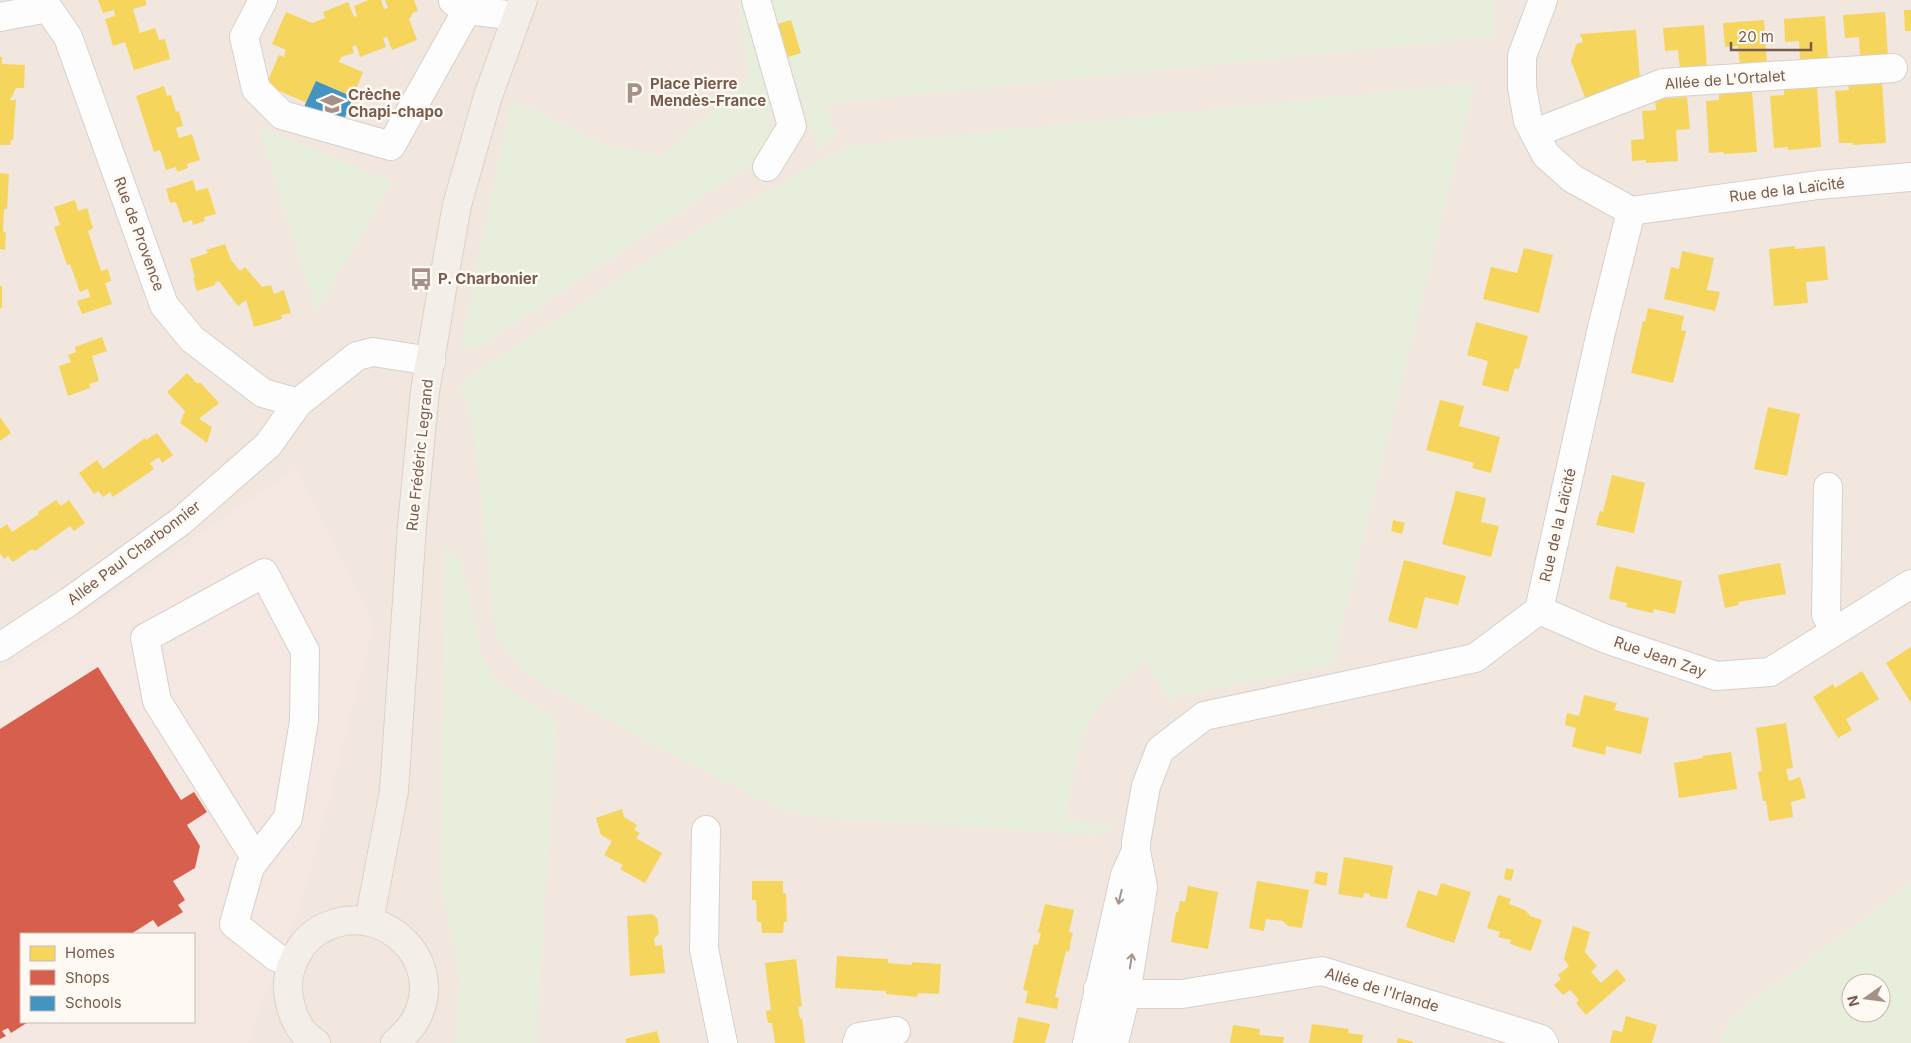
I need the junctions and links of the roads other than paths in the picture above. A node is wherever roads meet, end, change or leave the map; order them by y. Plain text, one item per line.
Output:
1 (263, 0) edge
2 (756, 0) edge
3 (1544, 0) edge
4 (49, 4) edge
5 (459, 5) edge
6 (520, 8) edge
7 (0, 17) edge
8 (1893, 68) dead end
9 (1535, 133) junction
10 (768, 167) dead end
11 (1911, 177) edge
12 (1631, 211) junction
13 (431, 362) junction
14 (298, 403) junction
15 (1828, 487) dead end
16 (1911, 584) edge
17 (1539, 610) junction
18 (1835, 630) junction
19 (0, 647) edge
20 (706, 830) dead end
21 (1136, 851) junction
22 (256, 860) junction
23 (369, 921) junction
24 (292, 963) junction
25 (1098, 989) junction
26 (1126, 994) junction
27 (896, 1032) dead end
28 (312, 1042) edge
29 (396, 1043) edge
30 (723, 1043) edge
31 (857, 1043) edge
32 (1087, 1043) edge
33 (1114, 1043) edge
34 (1544, 1043) edge

1 - 5 street
2 - 10 street
3 - 9 street
4 - 7 street
4 - 14 street, Rue de Provence
5 - 6 street
6 - 13 main road, Rue Frédéric Legrand
8 - 9 street, Allée de L'Ortalet
9 - 12 street
11 - 12 street, Rue de la Laïcité
12 - 17 street, Rue de la Laïcité
13 - 14 street, Allée Paul Charbonnier
13 - 23 main road, Rue Frédéric Legrand
14 - 19 street, Allée Paul Charbonnier
15 - 18 street
16 - 18 street, Rue Jean Zay
17 - 18 street, Rue Jean Zay
17 - 21 street
20 - 30 street
21 -> 25 street
26 -> 21 street
22 - 22 street
22 - 24 street
23 - 24 main road
23 - 29 main road
24 - 28 main road
25 - 26 street, Allée de l'Irlande
25 - 32 street
26 - 33 street
26 - 34 street, Allée de l'Irlande
27 - 31 street

